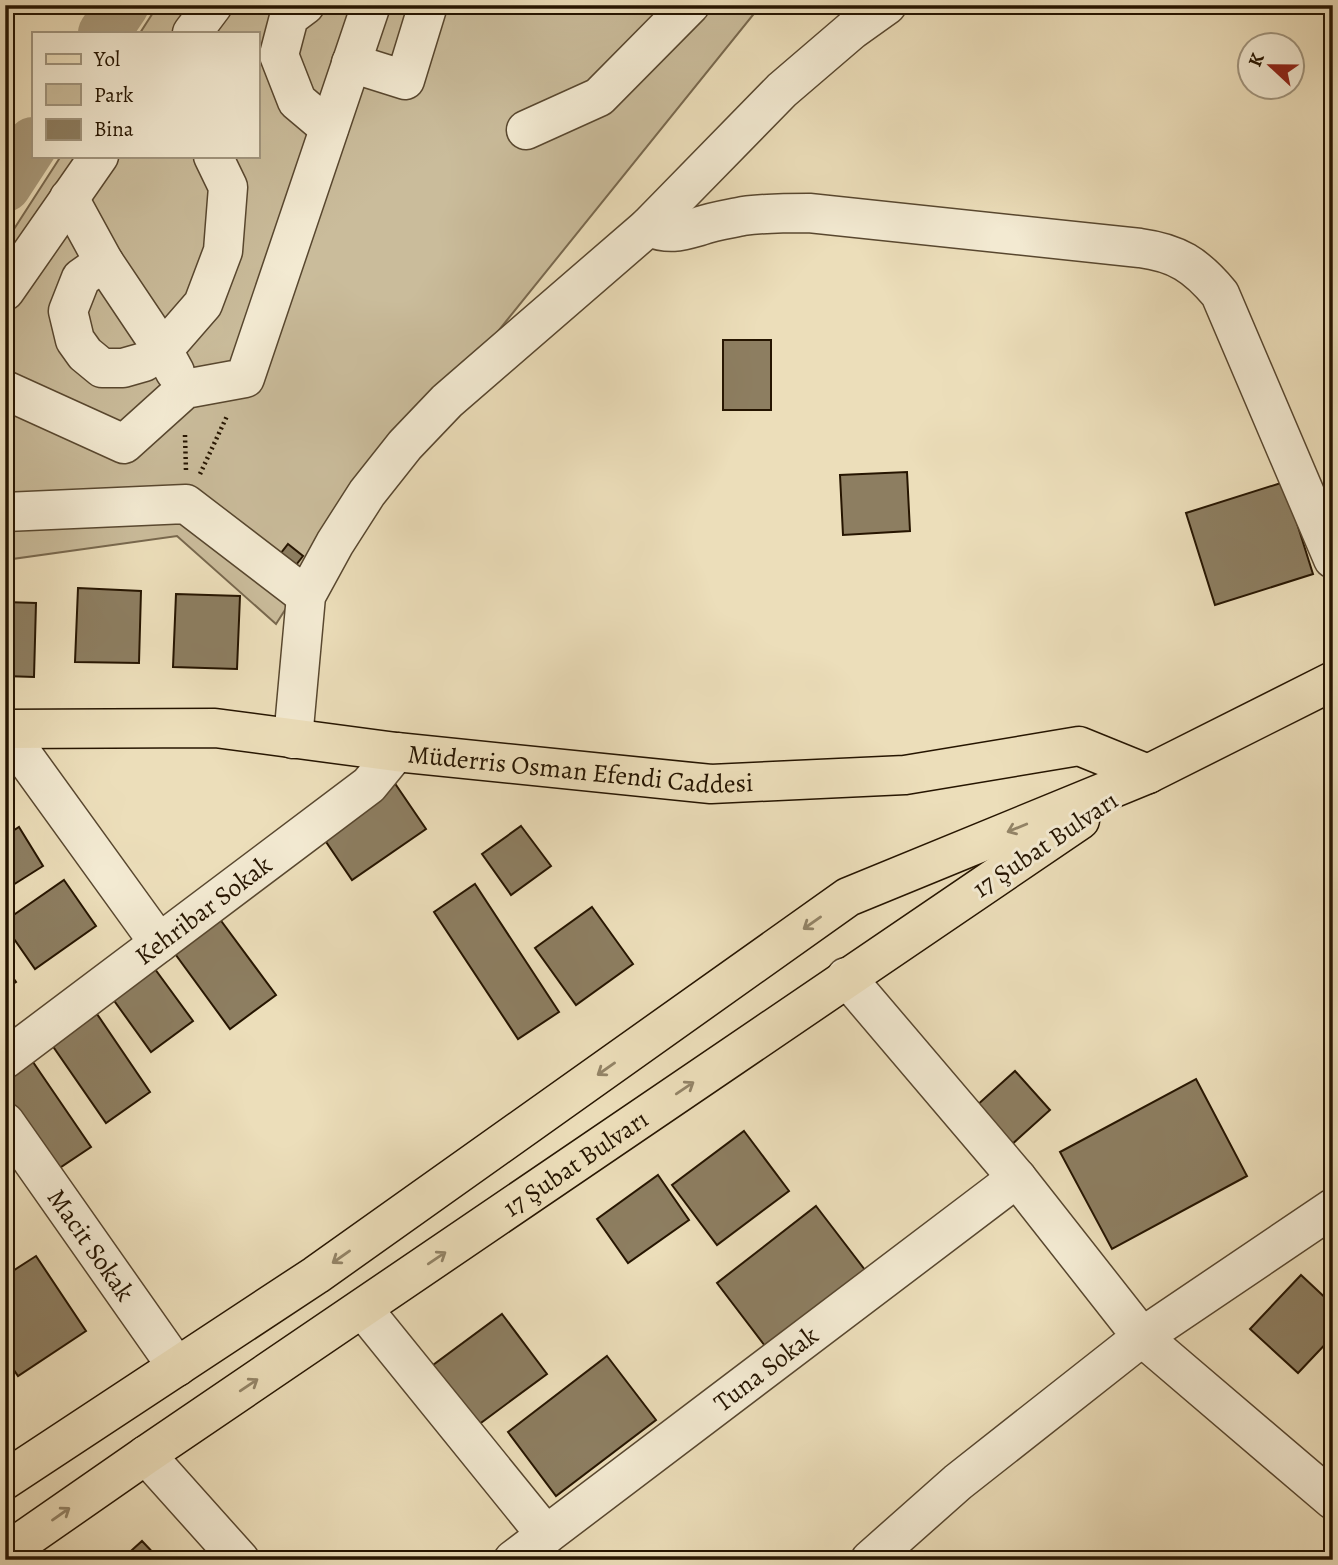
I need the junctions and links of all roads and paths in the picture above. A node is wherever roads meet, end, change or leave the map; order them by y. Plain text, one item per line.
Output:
1 (213, 5) edge
2 (306, 5) edge
3 (371, 5) edge
4 (428, 5) edge
5 (690, 5) edge
6 (887, 5) edge
7 (193, 32) edge
8 (268, 61) edge
9 (351, 63) junction
10 (329, 128) junction
11 (526, 130) dead end
12 (98, 158) edge
13 (215, 158) edge
14 (69, 198) junction
15 (648, 227) junction
16 (104, 262) junction
17 (5, 291) edge
18 (163, 350) junction
19 (245, 378) junction
20 (185, 389) junction
21 (5, 390) edge
22 (186, 504) junction
23 (5, 512) edge
24 (1333, 559) edge
25 (306, 596) junction
26 (1333, 681) edge
27 (5, 730) edge
28 (293, 738) junction
29 (396, 752) junction
30 (1148, 774) junction
31 (159, 943) junction
32 (846, 977) junction
33 (5, 1059) edge
34 (5, 1122) edge
35 (1017, 1178) junction
36 (1333, 1208) edge
37 (363, 1309) junction
38 (1142, 1337) junction
39 (177, 1367) junction
40 (146, 1455) junction
41 (5, 1480) edge
42 (1333, 1500) edge
43 (546, 1535) junction
44 (5, 1553) edge
45 (240, 1560) edge
46 (513, 1560) edge
47 (870, 1560) edge

1 - 7 street
2 - 8 street
3 - 9 street
4 - 9 street
5 - 11 street
6 - 15 street
8 - 10 street
9 - 10 street
10 - 19 street
12 - 14 street
13 - 18 street
14 - 16 street
14 - 17 street
15 - 24 street
15 - 25 street
16 - 18 street
16 - 18 street
18 - 20 street
19 - 20 street
19 - 22 path
20 - 21 street
20 - 22 path
22 - 23 street
22 - 25 street
25 - 28 street
26 - 30 main road, 17 Şubat Bulvarı
27 - 28 main road, Müderris Osman Efendi Caddesi
27 - 31 street
28 - 29 main road, Müderris Osman Efendi Caddesi
29 - 30 main road, Müderris Osman Efendi Caddesi
29 - 31 street, Kehribar Sokak
30 - 32 main road, 17 Şubat Bulvarı
30 -> 39 main road, 17 Şubat Bulvarı
31 - 33 street, Kehribar Sokak
32 - 35 street
37 -> 32 main road, 17 Şubat Bulvarı
34 - 39 street, Macit Sokak
35 - 38 street
35 - 43 street, Tuna Sokak
36 - 38 street
40 -> 37 main road, 17 Şubat Bulvarı
37 - 43 street
38 - 42 street
38 - 47 street
39 - 41 main road, 17 Şubat Bulvarı
44 -> 40 main road, 17 Şubat Bulvarı
40 - 45 street
43 - 46 street, Tuna Sokak

